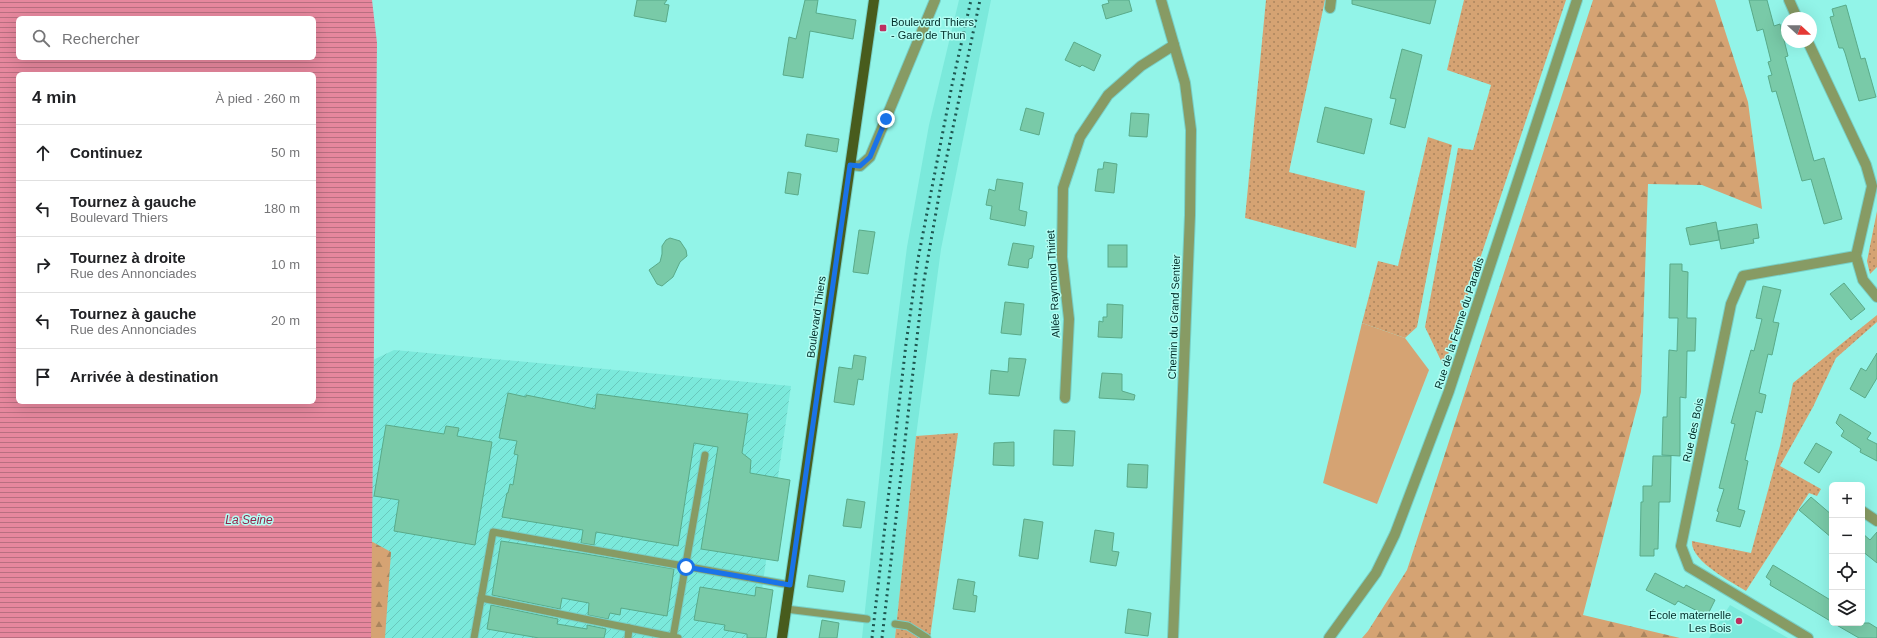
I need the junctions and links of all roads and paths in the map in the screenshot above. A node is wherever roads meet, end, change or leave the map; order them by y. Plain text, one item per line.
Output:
1 (874, 0) edge
2 (936, 0) edge
3 (1161, 0) edge
4 (1577, 0) edge
5 (1789, 0) edge
6 (1794, 12) edge
7 (1174, 45) junction
8 (1811, 48) edge
9 (850, 165) junction
10 (1875, 185) edge
11 (1856, 256) junction
12 (1877, 297) edge
13 (1065, 398) dead end
14 (705, 455) dead end
15 (1865, 514) edge
16 (1877, 521) edge
17 (686, 567) junction
18 (790, 585) junction
19 (481, 598) junction
20 (786, 609) junction
21 (867, 619) dead end
22 (894, 624) dead end
23 (630, 628) junction
24 (675, 637) edge
25 (474, 638) edge
26 (628, 638) edge
27 (782, 638) edge
28 (927, 638) edge
29 (1173, 638) edge
30 (1329, 638) edge
31 (1808, 638) edge

1 - 9 main road, Boulevard Thiers
2 - 9 street
3 - 7 street, Chemin du Grand Sentier
4 - 30 street, Rue de la Ferme du Paradis
5 - 6 street
7 - 13 street, Allée Raymond Thiriet
7 - 29 street, Chemin du Grand Sentier
8 - 10 street
9 - 18 main road, Boulevard Thiers
10 - 11 street
11 - 12 street
11 - 31 street, Rue des Bois
14 - 17 lane
15 - 16 street
17 - 18 lane
17 - 19 lane
17 - 24 lane
18 - 20 main road, Boulevard Thiers
19 - 23 lane
19 - 25 lane
20 - 21 lane
20 - 27 main road, Boulevard Thiers
22 - 28 lane
23 - 24 lane
23 - 26 lane

